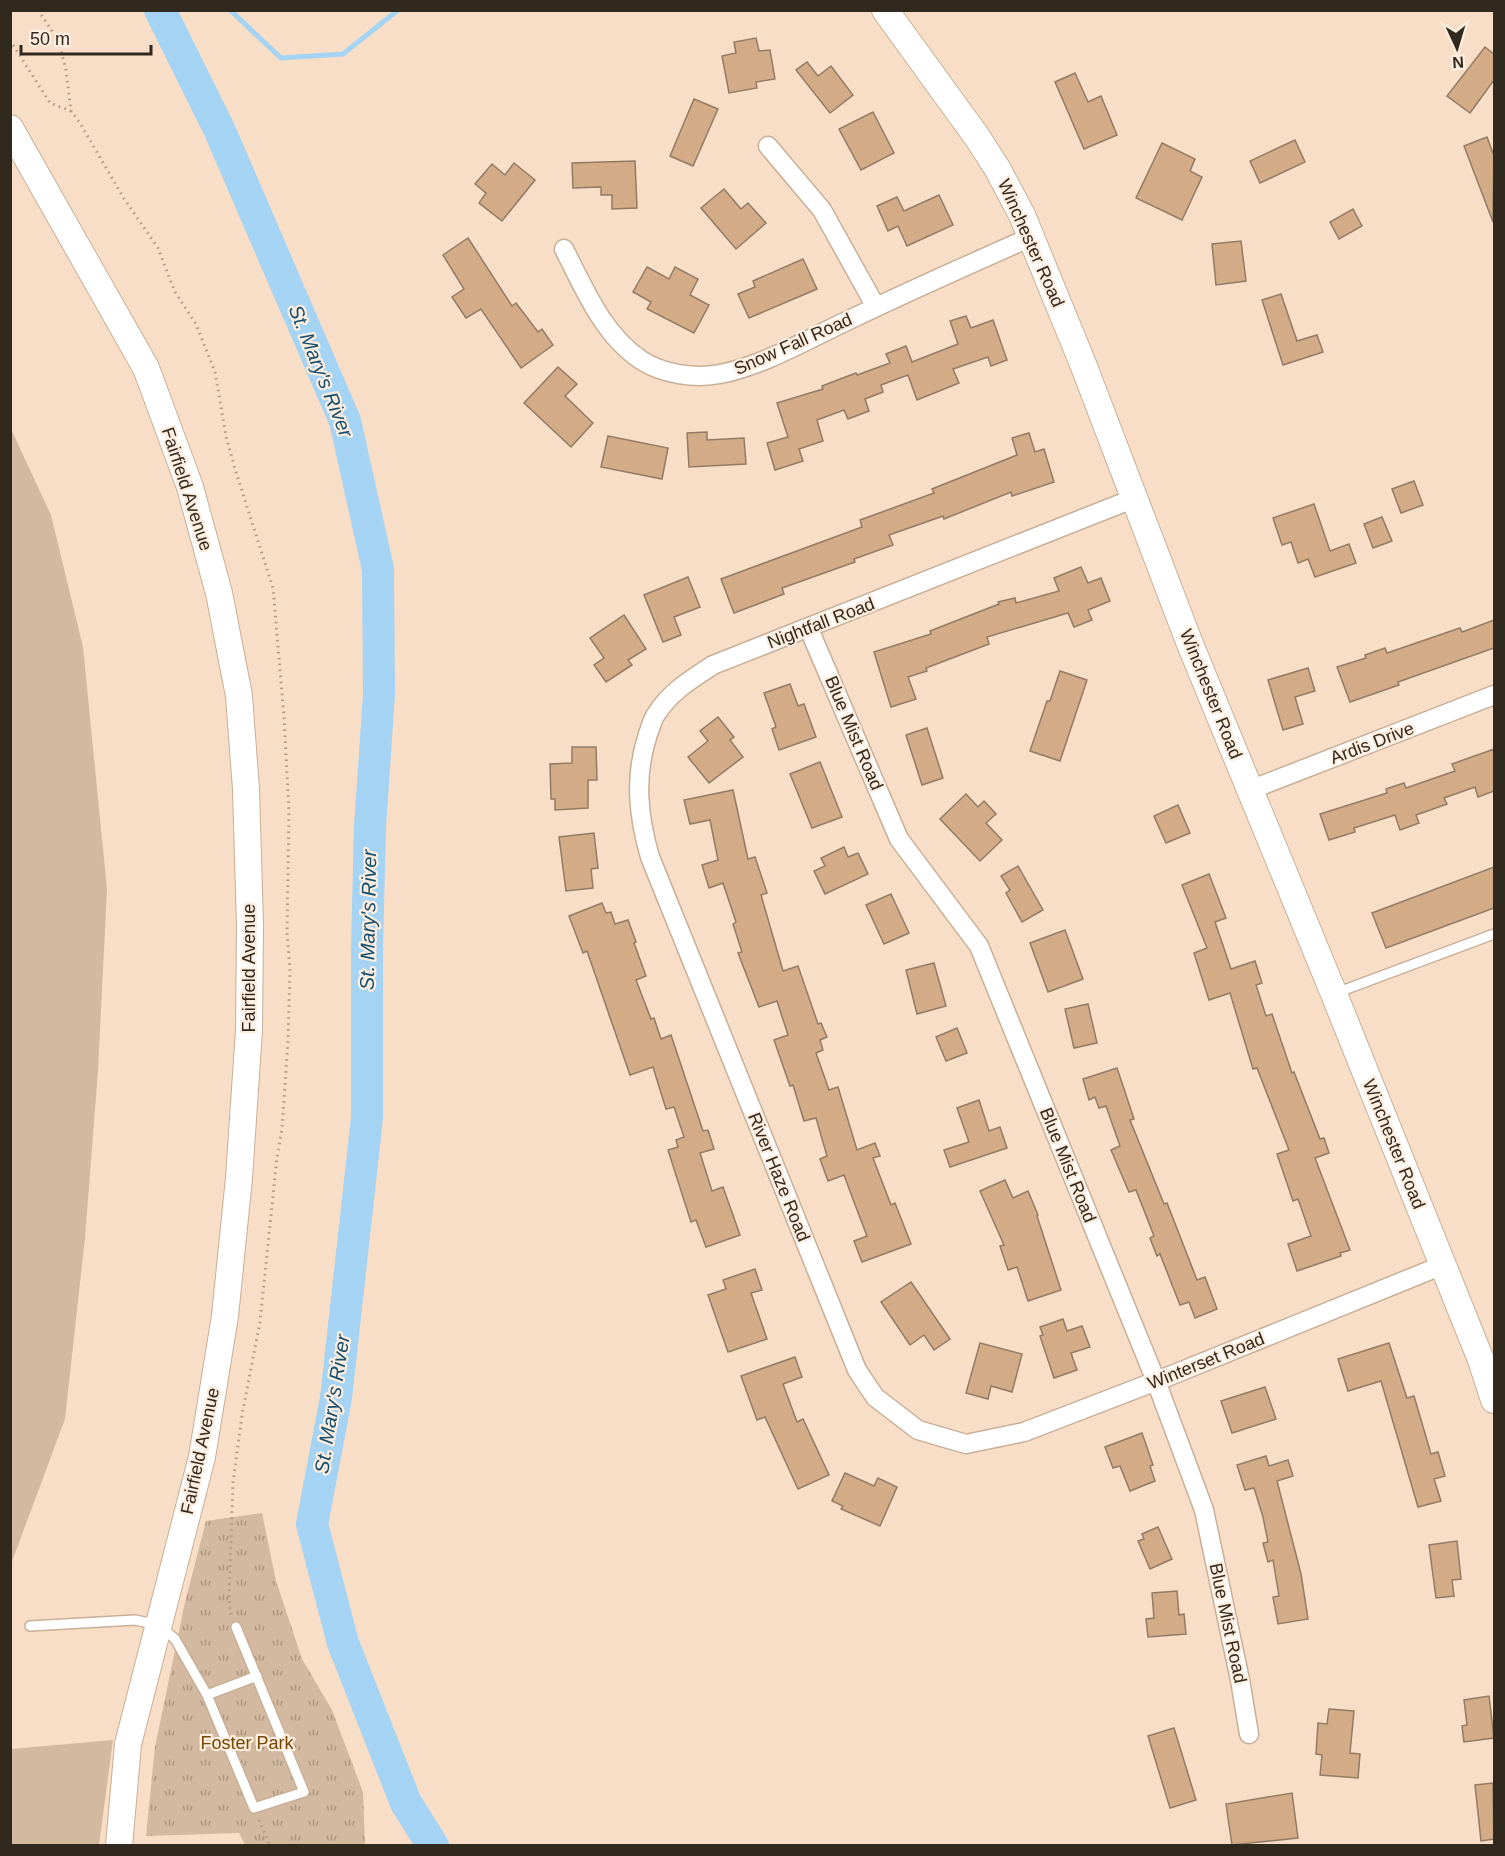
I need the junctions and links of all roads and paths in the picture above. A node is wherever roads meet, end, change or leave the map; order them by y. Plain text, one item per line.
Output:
1 (885, 10) edge
2 (10, 40) edge
3 (71, 111) dead end
4 (10, 128) edge
5 (768, 146) dead end
6 (1031, 237) junction
7 (564, 249) dead end
8 (876, 307) junction
9 (1136, 498) junction
10 (809, 628) junction
11 (1494, 695) edge
12 (1250, 790) junction
13 (650, 857) joint
14 (1494, 934) edge
15 (1334, 994) junction
16 (1443, 1265) junction
17 (1156, 1381) junction
18 (1494, 1400) edge
19 (966, 1444) joint
20 (159, 1625) junction
21 (30, 1626) dead end
22 (236, 1627) dead end
23 (257, 1676) junction
24 (207, 1695) junction
25 (1249, 1734) dead end
26 (254, 1808) junction
27 (119, 1845) edge
28 (270, 1845) edge

1 - 6 main road, Winchester Road
2 - 3 path
4 - 20 main road, Fairfield Avenue
5 - 8 street
6 - 8 street, Snow Fall Road
6 - 9 main road, Winchester Road
7 - 8 street, Snow Fall Road
9 - 10 street, Nightfall Road
9 - 12 main road, Winchester Road
10 - 13 street, Nightfall Road
10 - 17 street, Blue Mist Road
11 - 12 street, Ardis Drive
12 - 15 main road, Winchester Road
13 - 19 street, River Haze Road
14 - 15 lane
15 - 16 main road, Winchester Road
16 - 17 street, Winterset Road
16 - 18 main road, Winchester Road
17 - 19 street, Winterset Road
17 - 25 street, Blue Mist Road
20 - 21 lane
20 - 24 lane
20 - 27 main road, Fairfield Avenue
22 - 23 lane
23 - 24 lane
23 - 26 lane
24 - 26 lane
26 - 28 path

